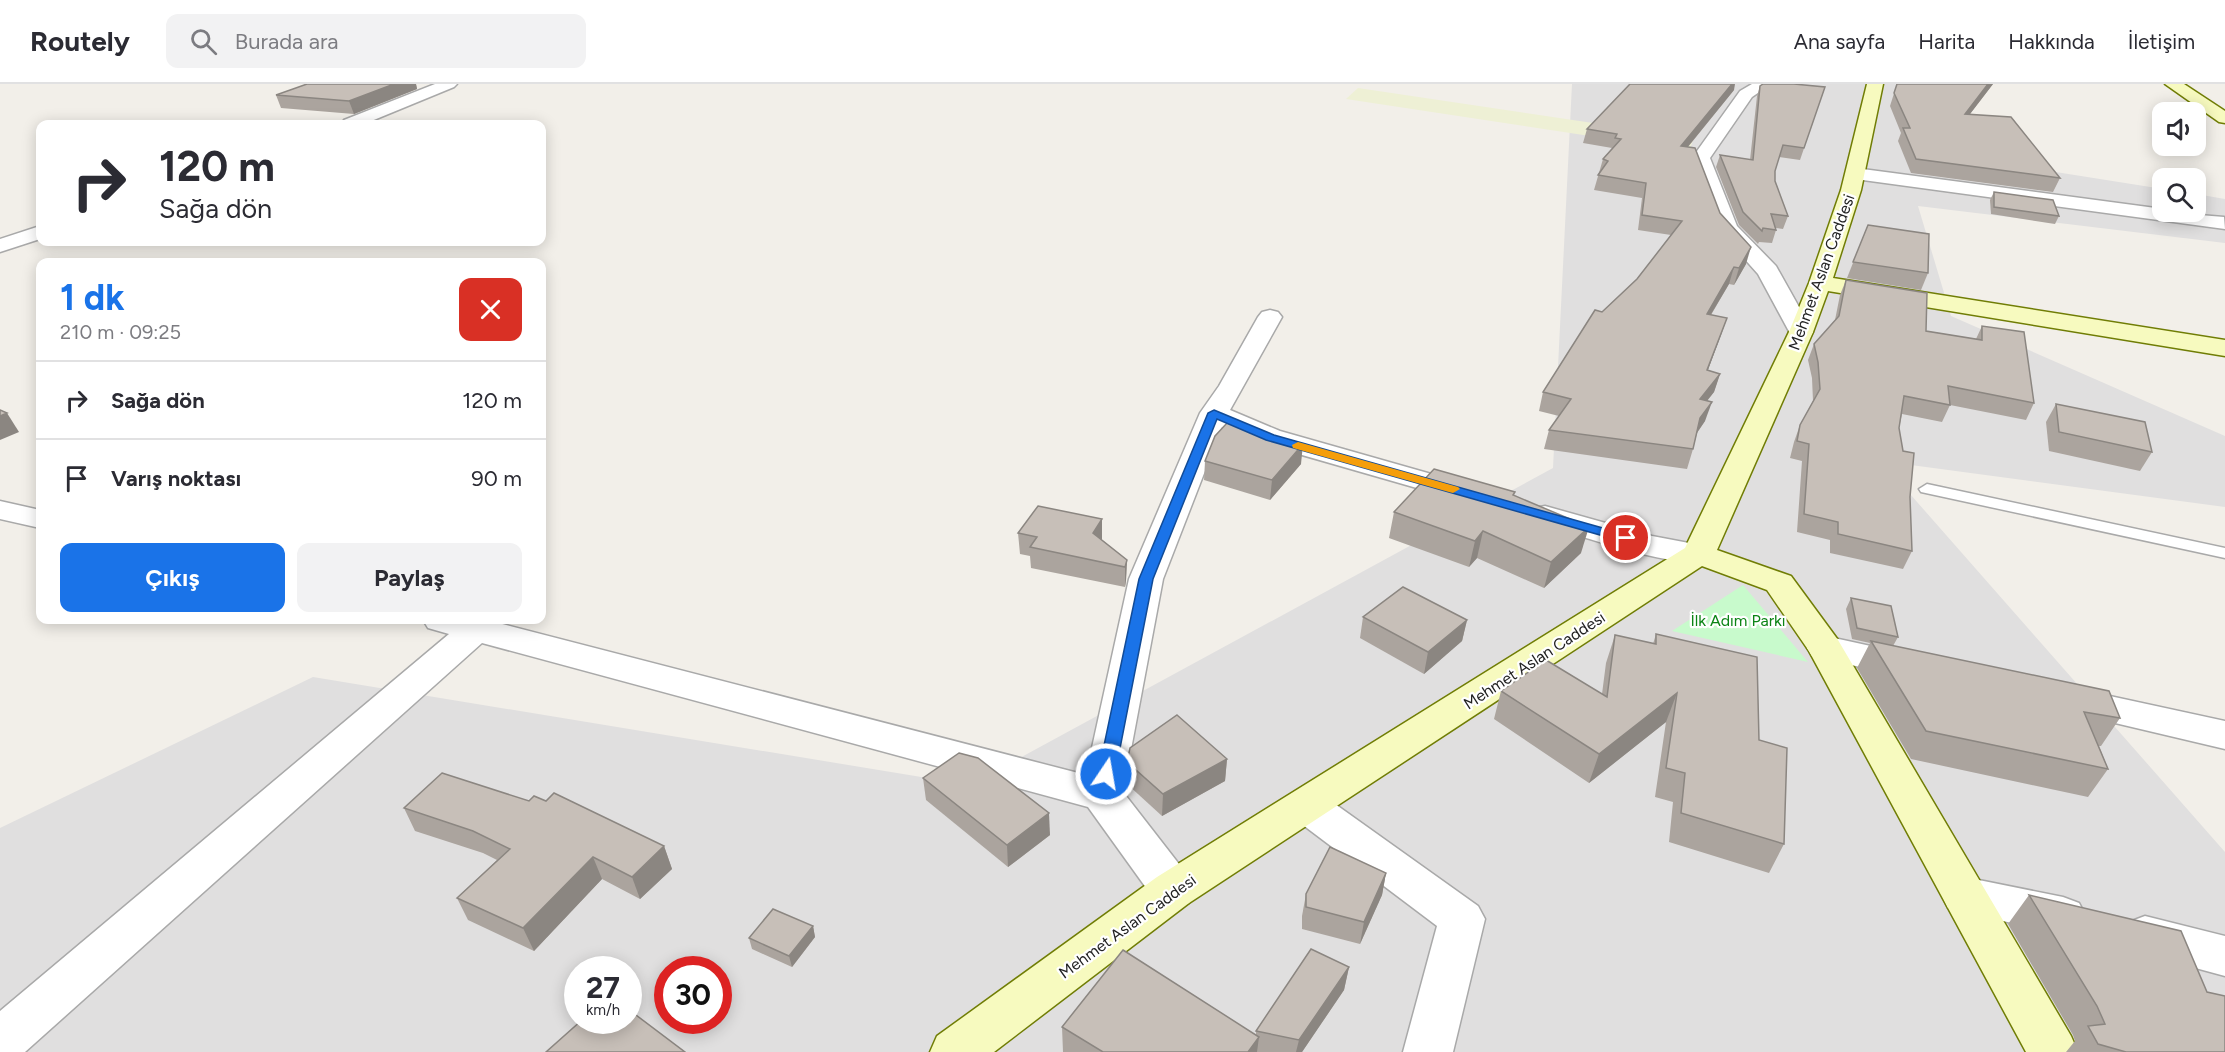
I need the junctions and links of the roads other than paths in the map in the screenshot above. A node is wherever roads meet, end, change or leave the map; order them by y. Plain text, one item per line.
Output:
1 (449, 84) edge
2 (1763, 84) edge
3 (1875, 84) edge
4 (2173, 84) edge
5 (2225, 118) edge
6 (360, 120) edge
7 (1855, 174) junction
8 (2224, 223) edge
9 (36, 233) edge
10 (0, 246) edge
11 (1820, 283) junction
12 (1270, 317) dead end
13 (1801, 332) junction
14 (2225, 348) edge
15 (1214, 413) junction
16 (1927, 489) dead end
17 (1488, 499) edge
18 (1522, 509) edge
19 (0, 510) edge
20 (36, 518) edge
21 (2225, 553) edge
22 (1700, 554) junction
23 (458, 624) edge
24 (1825, 648) junction
25 (1946, 674) edge
26 (2036, 693) edge
27 (2225, 735) edge
28 (1102, 795) junction
29 (1306, 805) junction
30 (1173, 890) junction
31 (1964, 895) junction
32 (2225, 956) edge
33 (0, 1042) edge
34 (955, 1052) edge
35 (1428, 1052) edge
36 (2053, 1052) edge

1 - 6 street
2 - 13 street
3 - 7 street, Mehmet Aslan Caddesi
4 - 5 street
7 - 8 street
7 - 11 street, Mehmet Aslan Caddesi
9 - 10 street
11 - 13 street, Mehmet Aslan Caddesi
11 - 14 street
12 - 15 street
13 - 22 street, Mehmet Aslan Caddesi
15 - 17 street
15 - 28 street
16 - 21 lane
18 - 22 street
19 - 20 street
22 - 24 street
22 - 29 street, Mehmet Aslan Caddesi
23 - 28 street
23 - 33 street
24 - 25 street
24 - 31 street
26 - 27 street
28 - 30 street
29 - 30 street, Mehmet Aslan Caddesi
29 - 35 street
30 - 34 street, Mehmet Aslan Caddesi
31 - 32 street
31 - 36 street

